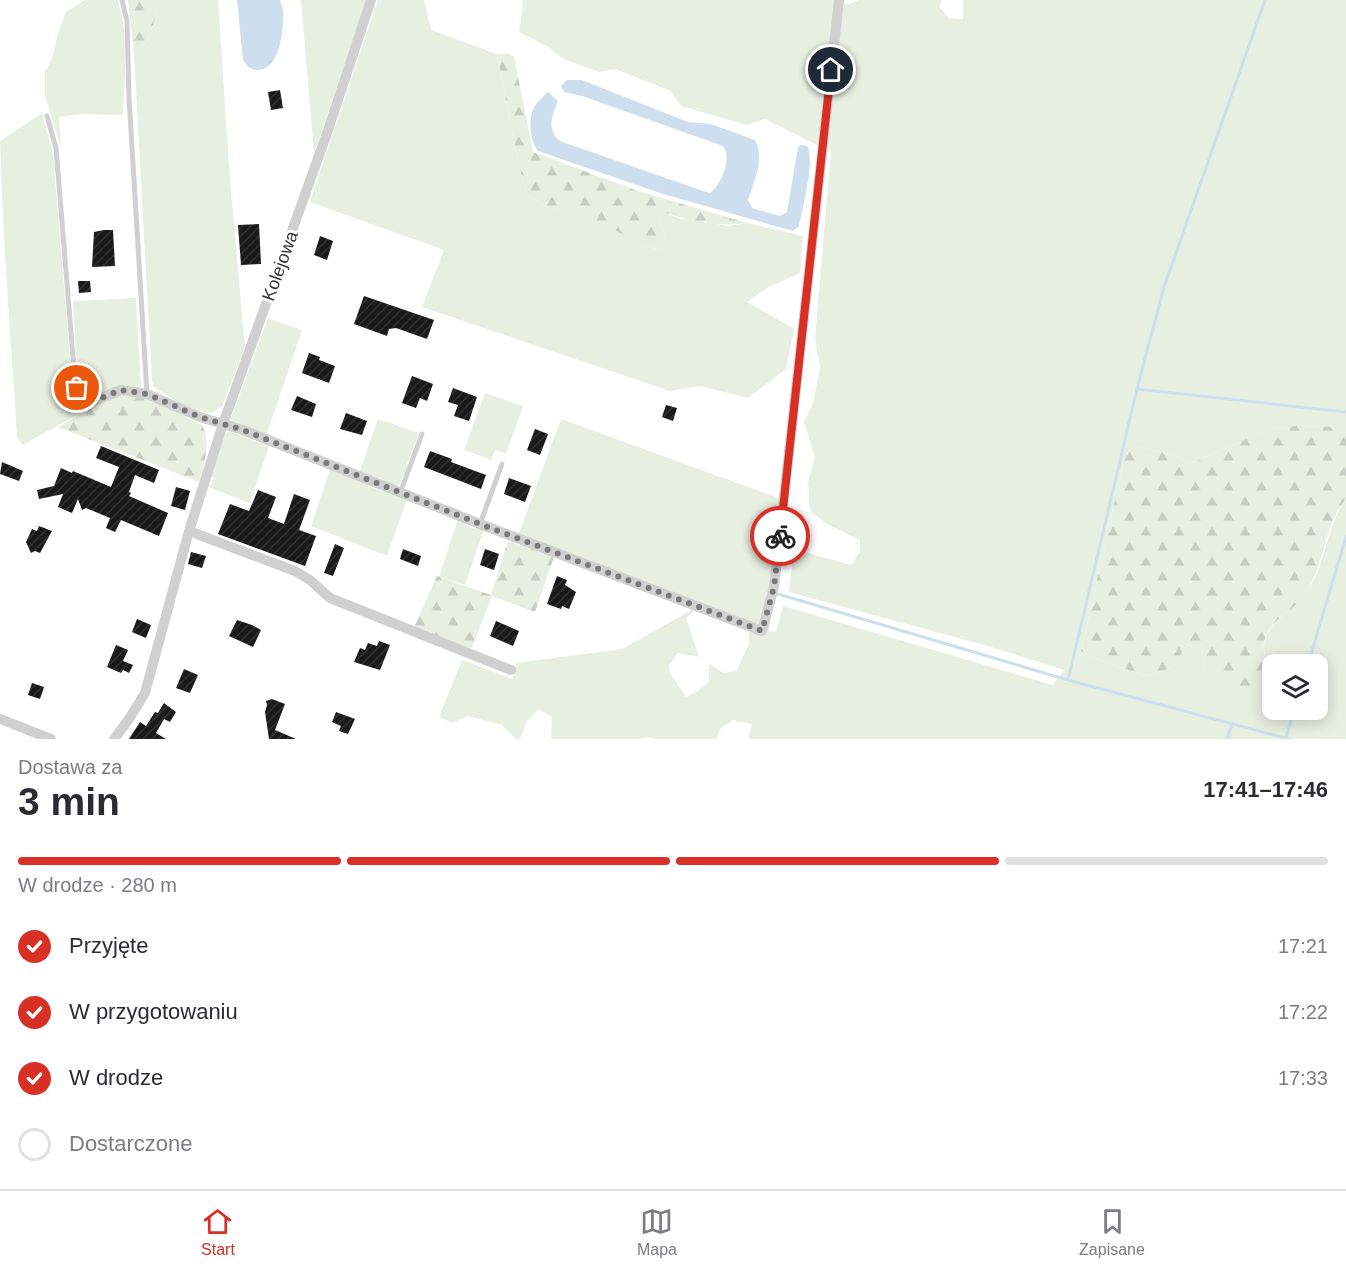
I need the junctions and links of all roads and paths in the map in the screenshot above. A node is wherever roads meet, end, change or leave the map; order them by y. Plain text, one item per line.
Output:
1 (122, 0) edge
2 (371, 0) edge
3 (839, 0) edge
4 (47, 116) dead end
5 (147, 394) junction
6 (94, 401) joint
7 (223, 424) junction
8 (422, 434) dead end
9 (502, 464) dead end
10 (400, 493) junction
11 (480, 524) junction
12 (189, 531) junction
13 (511, 670) dead end
14 (0, 719) edge
15 (51, 739) edge
16 (114, 739) edge

1 - 5 lane
2 - 7 street, Kolejowa
3 - 11 street
4 - 6 lane
5 - 6 street
5 - 7 street
7 - 10 street
7 - 12 street, Kolejowa
8 - 10 lane
9 - 11 lane
10 - 11 street
12 - 13 street
12 - 16 street, Kolejowa
14 - 15 street

